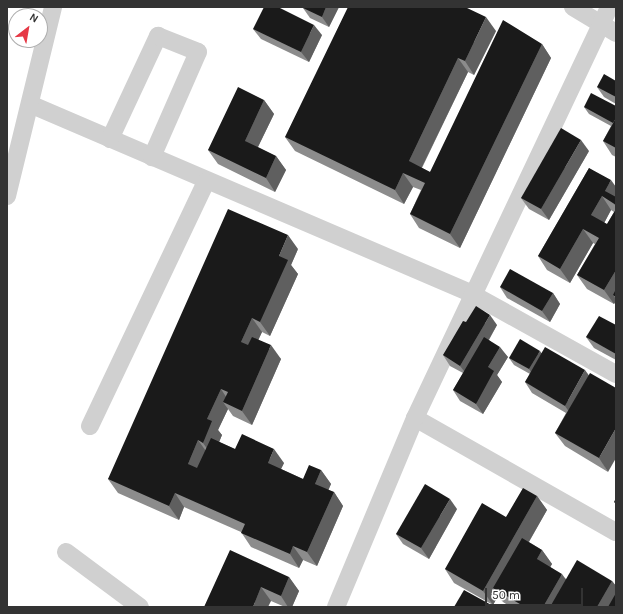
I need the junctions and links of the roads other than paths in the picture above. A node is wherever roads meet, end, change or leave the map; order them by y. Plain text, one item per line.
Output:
1 (573, 7) edge
2 (50, 10) edge
3 (605, 14) edge
4 (616, 33) edge
5 (32, 105) junction
6 (110, 139) junction
7 (152, 157) junction
8 (206, 182) junction
9 (7, 196) edge
10 (472, 294) junction
11 (616, 374) edge
12 (416, 418) junction
13 (90, 426) dead end
14 (616, 532) edge
15 (66, 552) dead end
16 (140, 607) edge
17 (336, 607) edge

1 - 3 street
2 - 5 street
3 - 4 street
3 - 10 street
5 - 6 street
5 - 9 street
6 - 7 street
6 - 7 street
7 - 8 street
8 - 10 street
8 - 13 street
10 - 11 street
10 - 12 street
12 - 14 street
12 - 17 street
15 - 16 street

